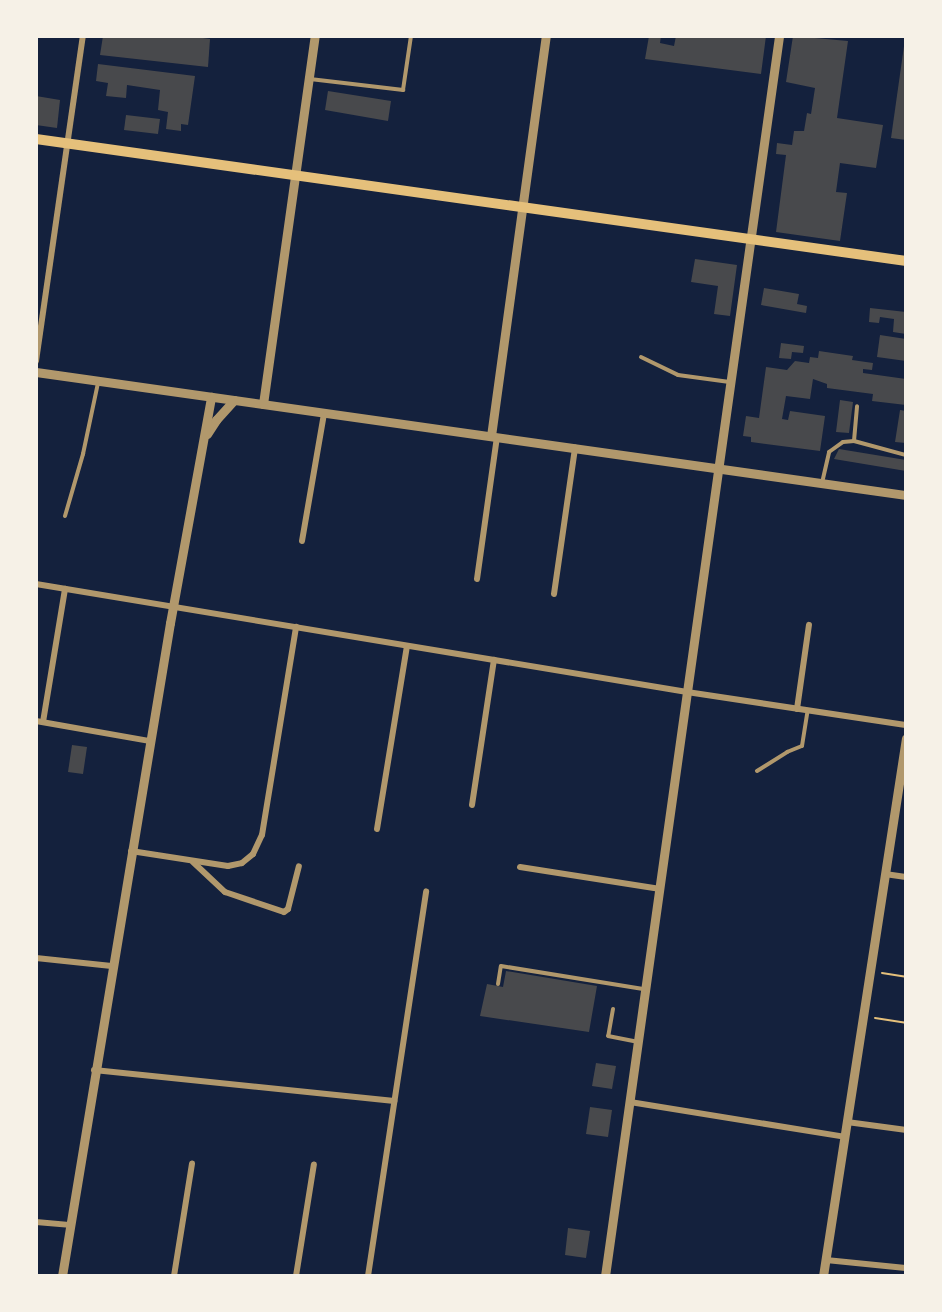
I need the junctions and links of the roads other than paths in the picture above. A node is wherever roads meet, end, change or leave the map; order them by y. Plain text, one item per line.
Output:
1 (83, 36) edge
2 (315, 36) edge
3 (411, 36) edge
4 (546, 36) edge
5 (779, 36) edge
6 (309, 79) junction
7 (36, 139) edge
8 (68, 143) junction
9 (296, 175) junction
10 (522, 208) junction
11 (751, 239) junction
12 (906, 261) edge
13 (641, 357) dead end
14 (36, 361) edge
15 (36, 372) edge
16 (99, 381) junction
17 (731, 382) junction
18 (211, 397) junction
19 (234, 400) junction
20 (263, 404) junction
21 (857, 406) dead end
22 (324, 413) junction
23 (494, 437) junction
24 (854, 441) junction
25 (202, 445) junction
26 (575, 448) junction
27 (906, 455) edge
28 (719, 469) junction
29 (822, 483) junction
30 (906, 495) edge
31 (65, 516) dead end
32 (302, 541) dead end
33 (477, 579) dead end
34 (36, 584) edge
35 (65, 589) junction
36 (554, 594) dead end
37 (173, 607) junction
38 (809, 625) dead end
39 (296, 627) junction
40 (407, 646) junction
41 (494, 660) junction
42 (687, 692) junction
43 (797, 709) junction
44 (808, 710) junction
45 (39, 721) edge
46 (906, 725) edge
47 (906, 738) edge
48 (150, 741) junction
49 (757, 771) dead end
50 (472, 805) dead end
51 (377, 829) dead end
52 (131, 851) junction
53 (193, 861) junction
54 (299, 866) dead end
55 (520, 867) dead end
56 (885, 874) junction
57 (906, 878) edge
58 (660, 889) junction
59 (426, 891) dead end
60 (36, 958) edge
61 (112, 966) junction
62 (498, 984) dead end
63 (647, 990) junction
64 (613, 1009) dead end
65 (639, 1042) junction
66 (94, 1070) junction
67 (394, 1101) junction
68 (630, 1102) junction
69 (847, 1122) junction
70 (906, 1130) edge
71 (844, 1137) junction
72 (192, 1163) dead end
73 (314, 1164) dead end
74 (36, 1222) edge
75 (69, 1225) junction
76 (826, 1260) junction
77 (906, 1268) edge
78 (62, 1276) edge
79 (174, 1276) edge
80 (296, 1276) edge
81 (368, 1276) edge
82 (605, 1276) edge
83 (823, 1276) edge

1 - 8 street
2 - 6 street
3 - 6 lane
4 - 10 street
5 - 11 street
6 - 9 street
7 - 8 main road
8 - 9 main road
8 - 14 street
9 - 10 main road
9 - 20 street
10 - 11 main road
10 - 23 street
11 - 12 main road
11 - 17 street
13 - 17 lane
15 - 16 street
16 - 18 street
16 - 31 lane
17 - 28 street
18 - 19 street
18 - 25 street
19 - 20 street
19 - 25 street
20 - 22 street
21 - 24 lane
22 - 23 street
22 - 32 street
23 - 26 street
23 - 33 street
24 - 27 lane
24 - 29 lane
25 - 37 street
26 - 28 street
26 - 36 street
28 - 29 street
28 - 42 street
29 - 30 street
34 - 35 street
35 - 37 street
35 - 45 street
37 - 39 street
37 - 48 street
38 - 43 street
39 - 40 street
39 - 53 street
40 - 41 street
40 - 51 street
41 - 42 street
41 - 50 street
42 - 43 street
42 - 58 street
43 - 44 street
44 - 46 street
44 - 49 lane
45 - 48 street
47 - 56 street
48 - 52 street
52 - 53 street
52 - 61 street
53 - 54 street
55 - 58 street
56 - 57 street
56 - 69 street
58 - 63 street
59 - 67 street
60 - 61 street
61 - 66 street
62 - 63 lane
63 - 65 street
64 - 65 lane
65 - 68 street
66 - 67 street
66 - 75 street
67 - 81 street
68 - 71 street
68 - 82 street
69 - 70 street
69 - 71 street
71 - 76 street
72 - 79 street
73 - 80 street
74 - 75 street
75 - 78 street
76 - 77 street
76 - 83 street

